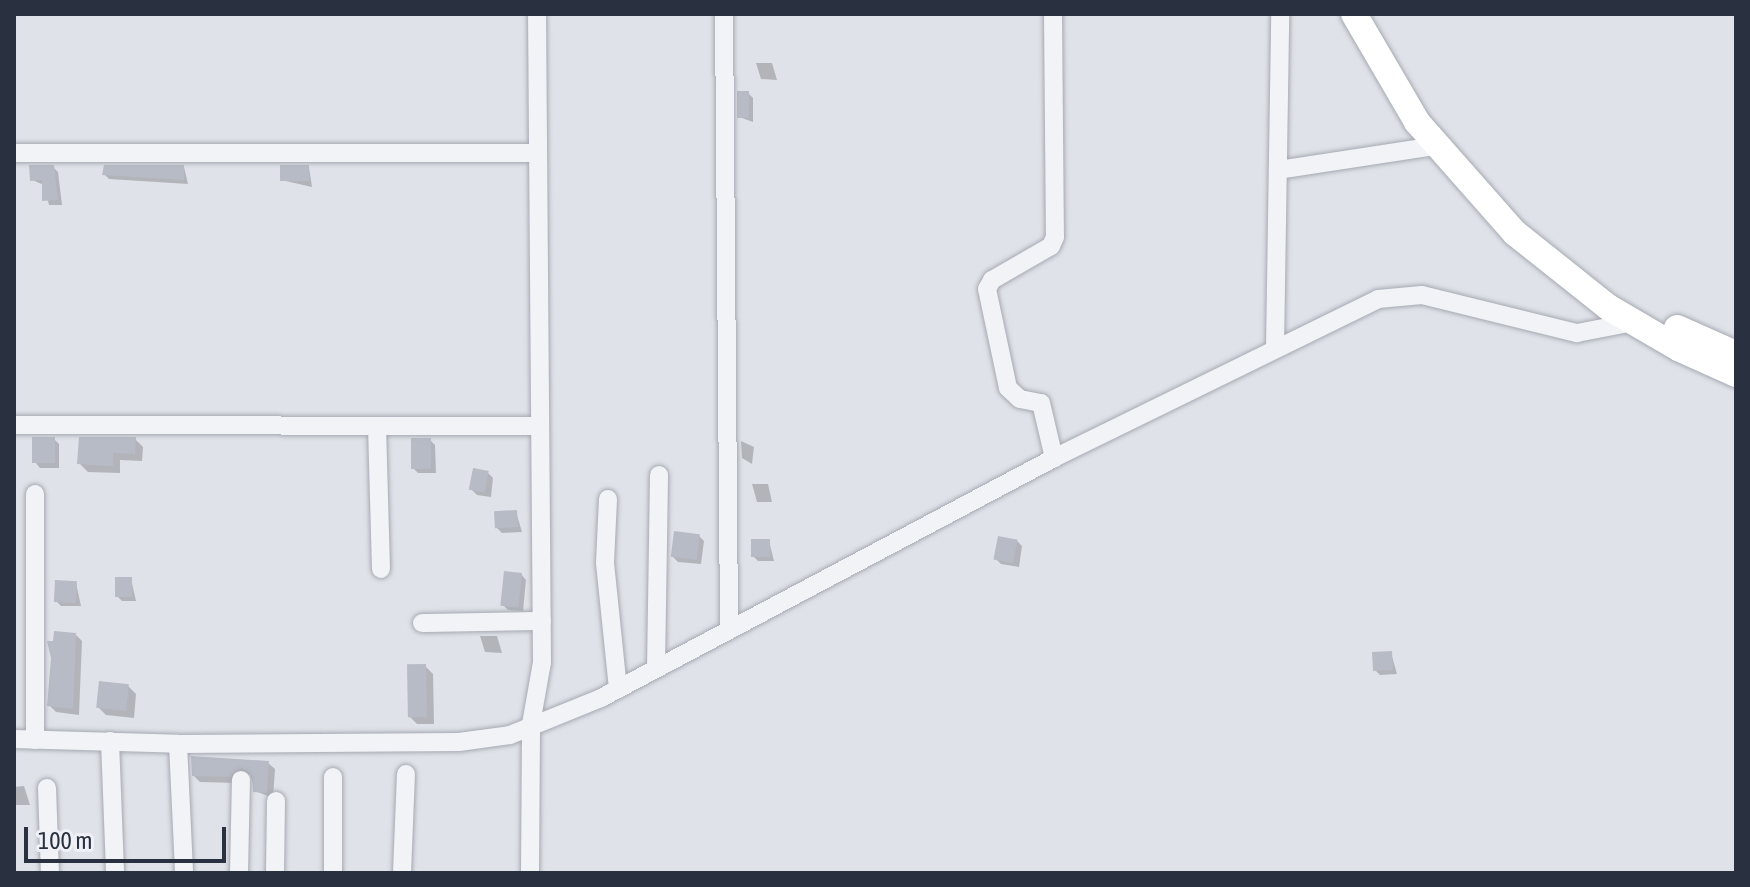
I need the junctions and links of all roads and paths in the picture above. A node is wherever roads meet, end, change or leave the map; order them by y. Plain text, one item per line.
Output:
1 (537, 14) edge
2 (724, 14) edge
3 (1053, 14) edge
4 (1280, 14) edge
5 (1354, 14) edge
6 (1374, 14) edge
7 (1435, 146) junction
8 (14, 153) edge
9 (537, 153) junction
10 (1278, 170) junction
11 (1634, 322) junction
12 (1275, 348) junction
13 (1736, 354) edge
14 (1736, 374) edge
15 (14, 425) edge
16 (377, 426) junction
17 (538, 426) junction
18 (1054, 458) junction
19 (659, 475) dead end
20 (35, 494) dead end
21 (608, 499) dead end
22 (381, 569) dead end
23 (542, 621) junction
24 (422, 623) dead end
25 (729, 630) junction
26 (656, 668) junction
27 (618, 689) junction
28 (531, 724) junction
29 (14, 739) edge
30 (35, 740) junction
31 (110, 741) junction
32 (178, 744) junction
33 (406, 774) dead end
34 (333, 777) dead end
35 (241, 780) dead end
36 (47, 788) dead end
37 (276, 801) dead end
38 (50, 873) edge
39 (115, 873) edge
40 (184, 873) edge
41 (239, 873) edge
42 (275, 873) edge
43 (333, 873) edge
44 (402, 873) edge
45 (530, 873) edge

1 - 9 street
2 - 25 street
3 - 18 street
4 - 10 street
5 - 7 highway
6 - 13 highway
7 - 10 street
7 - 11 highway
8 - 9 street
9 - 17 street
10 - 12 street
11 - 12 street
11 - 14 highway
12 - 18 street
15 - 16 street
16 - 17 street
16 - 22 street
17 - 23 street
18 - 25 street
19 - 26 street
20 - 30 street
21 - 27 street
23 - 24 street
23 - 28 street
25 - 26 street
26 - 27 street
27 - 28 street
28 - 32 street
28 - 45 street
29 - 30 street
30 - 31 street
31 - 32 street
31 - 39 street
32 - 40 street
33 - 44 street
34 - 43 street
35 - 41 street
36 - 38 street
37 - 42 street

